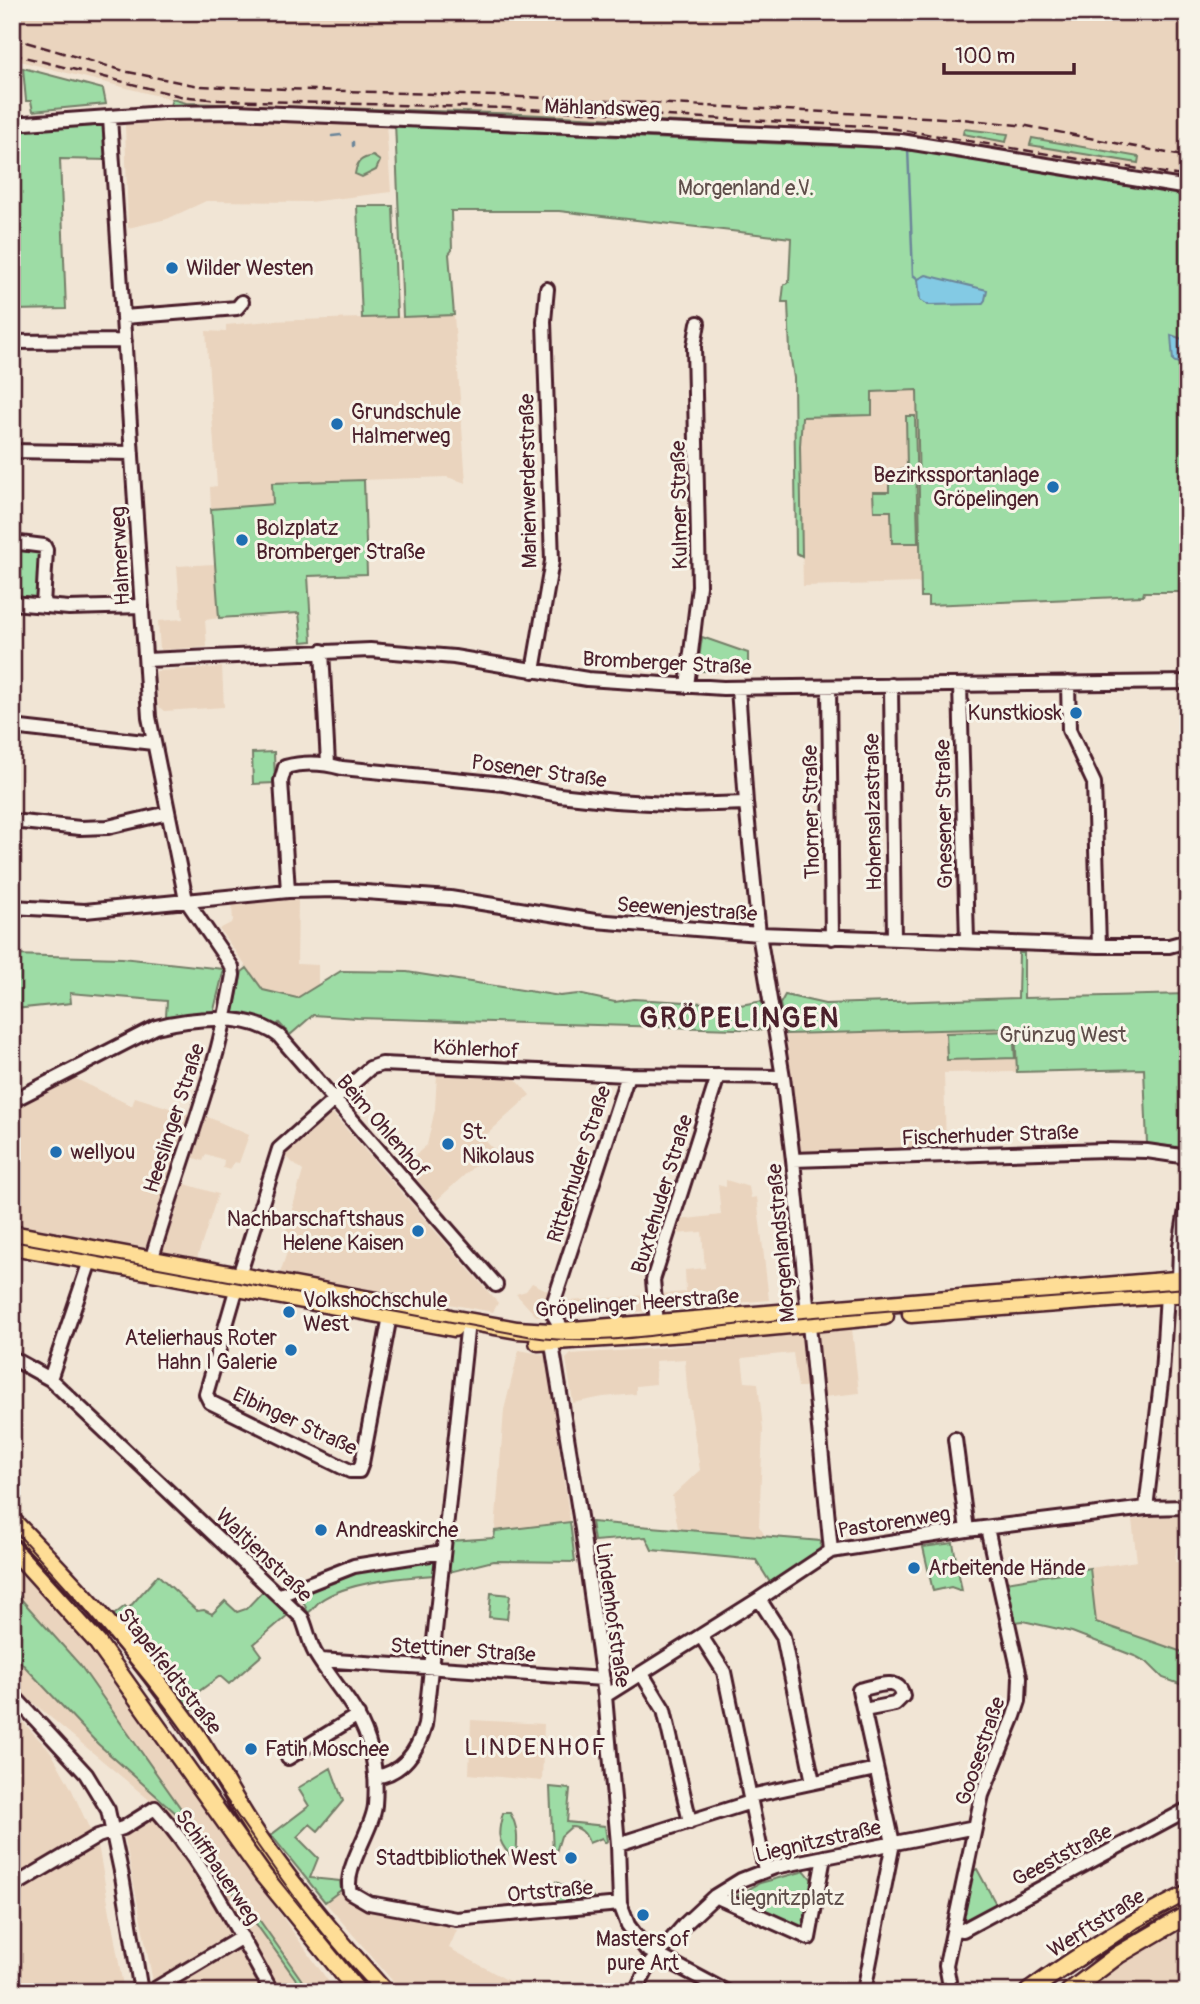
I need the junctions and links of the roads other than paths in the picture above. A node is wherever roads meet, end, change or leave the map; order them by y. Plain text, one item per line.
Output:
1 (110, 118) junction
2 (12, 124) edge
3 (1188, 188) edge
4 (547, 289) dead end
5 (242, 302) dead end
6 (124, 317) junction
7 (698, 323) dead end
8 (125, 341) junction
9 (12, 342) edge
10 (12, 451) edge
11 (132, 453) junction
12 (12, 542) edge
13 (12, 603) edge
14 (43, 606) junction
15 (142, 606) junction
16 (322, 652) junction
17 (146, 660) junction
18 (533, 671) junction
19 (1188, 682) edge
20 (1068, 683) junction
21 (891, 685) junction
22 (960, 685) junction
23 (687, 686) junction
24 (830, 687) junction
25 (738, 688) junction
26 (12, 727) edge
27 (153, 743) junction
28 (328, 764) junction
29 (746, 803) junction
30 (168, 813) junction
31 (12, 821) edge
32 (288, 891) junction
33 (186, 900) junction
34 (12, 907) edge
35 (759, 934) junction
36 (832, 937) junction
37 (894, 939) junction
38 (967, 941) junction
39 (1188, 941) edge
40 (1099, 946) junction
41 (233, 975) joint
42 (224, 1019) junction
43 (628, 1075) junction
44 (718, 1076) junction
45 (783, 1077) junction
46 (335, 1100) junction
47 (12, 1101) edge
48 (1188, 1157) edge
49 (793, 1160) junction
50 (1188, 1197) edge
51 (12, 1234) edge
52 (12, 1246) edge
53 (90, 1261) junction
54 (150, 1265) junction
55 (238, 1281) junction
56 (1185, 1284) edge
57 (496, 1285) dead end
58 (1167, 1294) junction
59 (390, 1316) junction
60 (808, 1317) junction
61 (657, 1324) junction
62 (467, 1331) junction
63 (555, 1335) junction
64 (12, 1358) edge
65 (50, 1379) junction
66 (956, 1438) dead end
67 (1188, 1507) edge
68 (1146, 1508) junction
69 (12, 1520) edge
70 (987, 1528) junction
71 (967, 1530) junction
72 (12, 1548) edge
73 (831, 1551) junction
74 (443, 1552) junction
75 (280, 1595) junction
76 (759, 1599) junction
77 (701, 1636) junction
78 (320, 1660) junction
79 (431, 1667) junction
80 (642, 1674) junction
81 (603, 1679) junction
82 (12, 1694) edge
83 (605, 1696) junction
84 (864, 1710) junction
85 (358, 1715) junction
86 (288, 1758) dead end
87 (876, 1769) junction
88 (375, 1777) junction
89 (813, 1782) junction
90 (750, 1799) junction
91 (1188, 1809) edge
92 (690, 1822) junction
93 (975, 1827) junction
94 (111, 1832) junction
95 (618, 1843) junction
96 (893, 1843) junction
97 (824, 1857) junction
98 (765, 1870) junction
99 (348, 1886) joint
100 (12, 1887) edge
101 (1188, 1894) edge
102 (715, 1896) junction
103 (620, 1905) junction
104 (1188, 1914) edge
105 (953, 1929) junction
106 (242, 1937) junction
107 (658, 1955) junction
108 (951, 1990) edge
109 (141, 1992) edge
110 (150, 1992) edge
111 (272, 1992) edge
112 (358, 1992) edge
113 (385, 1992) edge
114 (635, 1992) edge
115 (727, 1992) edge
116 (862, 1992) edge
117 (1028, 1992) edge
118 (1069, 1992) edge

1 - 2 street, Mählandsweg
1 - 3 street, Mählandsweg
1 - 6 street, Halmerweg
4 - 18 street, Marienwerderstraße
5 - 6 street
6 - 8 street, Halmerweg
7 - 23 street, Kulmer Straße
8 - 9 street
8 - 11 street, Halmerweg
10 - 11 street
11 - 15 street, Halmerweg
12 - 14 street
13 - 14 street
14 - 15 street
15 - 17 street, Halmerweg
16 - 17 street, Bromberger Straße
16 - 18 street, Bromberger Straße
16 - 28 street
17 - 27 street, Halmerweg
18 - 23 street, Bromberger Straße
19 - 20 street, Bromberger Straße
20 - 22 street, Bromberger Straße
20 - 40 street
21 - 22 street, Bromberger Straße
21 - 24 street, Bromberger Straße
21 - 37 street, Hohensalzastraße
22 - 38 street, Gnesener Straße
23 - 25 street, Bromberger Straße
24 - 25 street, Bromberger Straße
24 - 36 street, Thorner Straße
25 - 29 street, Morgenlandstraße
26 - 27 street
27 - 30 street, Halmerweg
28 - 29 street, Posener Straße
28 - 32 street, Posener Straße
29 - 35 street, Morgenlandstraße
30 - 31 street
30 - 33 street, Halmerweg
32 - 33 street, Seewenjestraße
32 - 35 street, Seewenjestraße
33 - 34 street, Seewenjestraße
33 - 41 street, Halmerweg
35 - 36 street, Seewenjestraße
35 - 45 street, Morgenlandstraße
36 - 37 street, Seewenjestraße
37 - 38 street, Seewenjestraße
38 - 40 street, Seewenjestraße
39 - 40 street, Seewenjestraße
41 - 42 street, Heeslinger Straße
42 - 46 street, Beim Ohlenhof
42 - 47 street, Beim Ohlenhof
42 - 54 street, Heeslinger Straße
43 - 44 street, Ritterhuder Straße
43 - 46 street, Köhlerhof
43 - 63 street, Ritterhuder Straße
44 - 45 street, Ritterhuder Straße
44 - 61 street, Buxtehuder Straße
45 - 49 street, Morgenlandstraße
46 - 55 street, Köhlerhof
46 - 57 street, Beim Ohlenhof
48 - 49 street, Fischerhuder Straße
49 - 60 street, Morgenlandstraße
50 - 56 street
51 - 54 main road, Gröpelinger Heerstraße
52 - 53 main road, Gröpelinger Heerstraße
53 - 54 main road, Gröpelinger Heerstraße
53 - 65 street
54 - 55 main road, Gröpelinger Heerstraße
55 - 59 main road, Gröpelinger Heerstraße
55 - 59 street, Elbinger Straße
55 - 63 main road, Gröpelinger Heerstraße
56 - 58 main road, Gröpelinger Heerstraße
56 - 60 main road, Gröpelinger Heerstraße
58 - 60 main road, Gröpelinger Heerstraße
58 - 68 street
59 - 62 main road, Gröpelinger Heerstraße
60 - 61 main road, Gröpelinger Heerstraße
60 - 63 main road, Gröpelinger Heerstraße
60 - 73 street, Morgenlandstraße
61 - 63 main road, Gröpelinger Heerstraße
62 - 63 main road, Gröpelinger Heerstraße
62 - 74 street
63 - 81 street, Lindenhofstraße
64 - 65 street, Waltjenstraße
65 - 75 street, Waltjenstraße
66 - 71 street
67 - 68 street, Pastorenweg
68 - 70 street, Pastorenweg
69 - 113 main road, Stapelfeldtstraße
70 - 71 street, Pastorenweg
70 - 93 street, Goosestraße
71 - 73 street, Pastorenweg
72 - 112 main road, Stapelfeldtstraße
73 - 76 street, Pastorenweg
74 - 75 street
74 - 79 street
75 - 78 street, Waltjenstraße
76 - 77 street, Pastorenweg
76 - 89 street
77 - 80 street, Pastorenweg
77 - 90 street
78 - 79 street, Stettiner Straße
78 - 85 street, Waltjenstraße
79 - 81 street, Stettiner Straße
79 - 88 street
80 - 83 street, Pastorenweg
80 - 92 street
81 - 83 street, Lindenhofstraße
82 - 94 street
83 - 95 street, Lindenhofstraße
84 - 84 street
84 - 87 street
85 - 86 street
85 - 88 street, Waltjenstraße
87 - 89 street
87 - 96 street
88 - 99 street, Waltjenstraße
89 - 90 street
90 - 92 street
90 - 98 street
91 - 105 street, Geeststraße
92 - 95 street
93 - 96 street, Liegnitzstraße
93 - 105 street, Goosestraße
94 - 100 street
94 - 106 street, Schiffbauerweg
94 - 109 street
95 - 103 street, Lindenhofstraße
96 - 97 street, Liegnitzstraße
96 - 116 street
97 - 98 street, Liegnitzstraße
97 - 102 street
98 - 102 street, Liegnitzstraße
99 - 103 street, Ortstraße
101 - 117 main road, Werftstraße
102 - 107 street, Liegnitzstraße
103 - 107 street, Ortstraße
104 - 118 main road, Werftstraße
105 - 108 street, Goosestraße
106 - 110 street
106 - 111 street, Schiffbauerweg
107 - 114 street, Liegnitzstraße
107 - 115 street, Ortstraße

